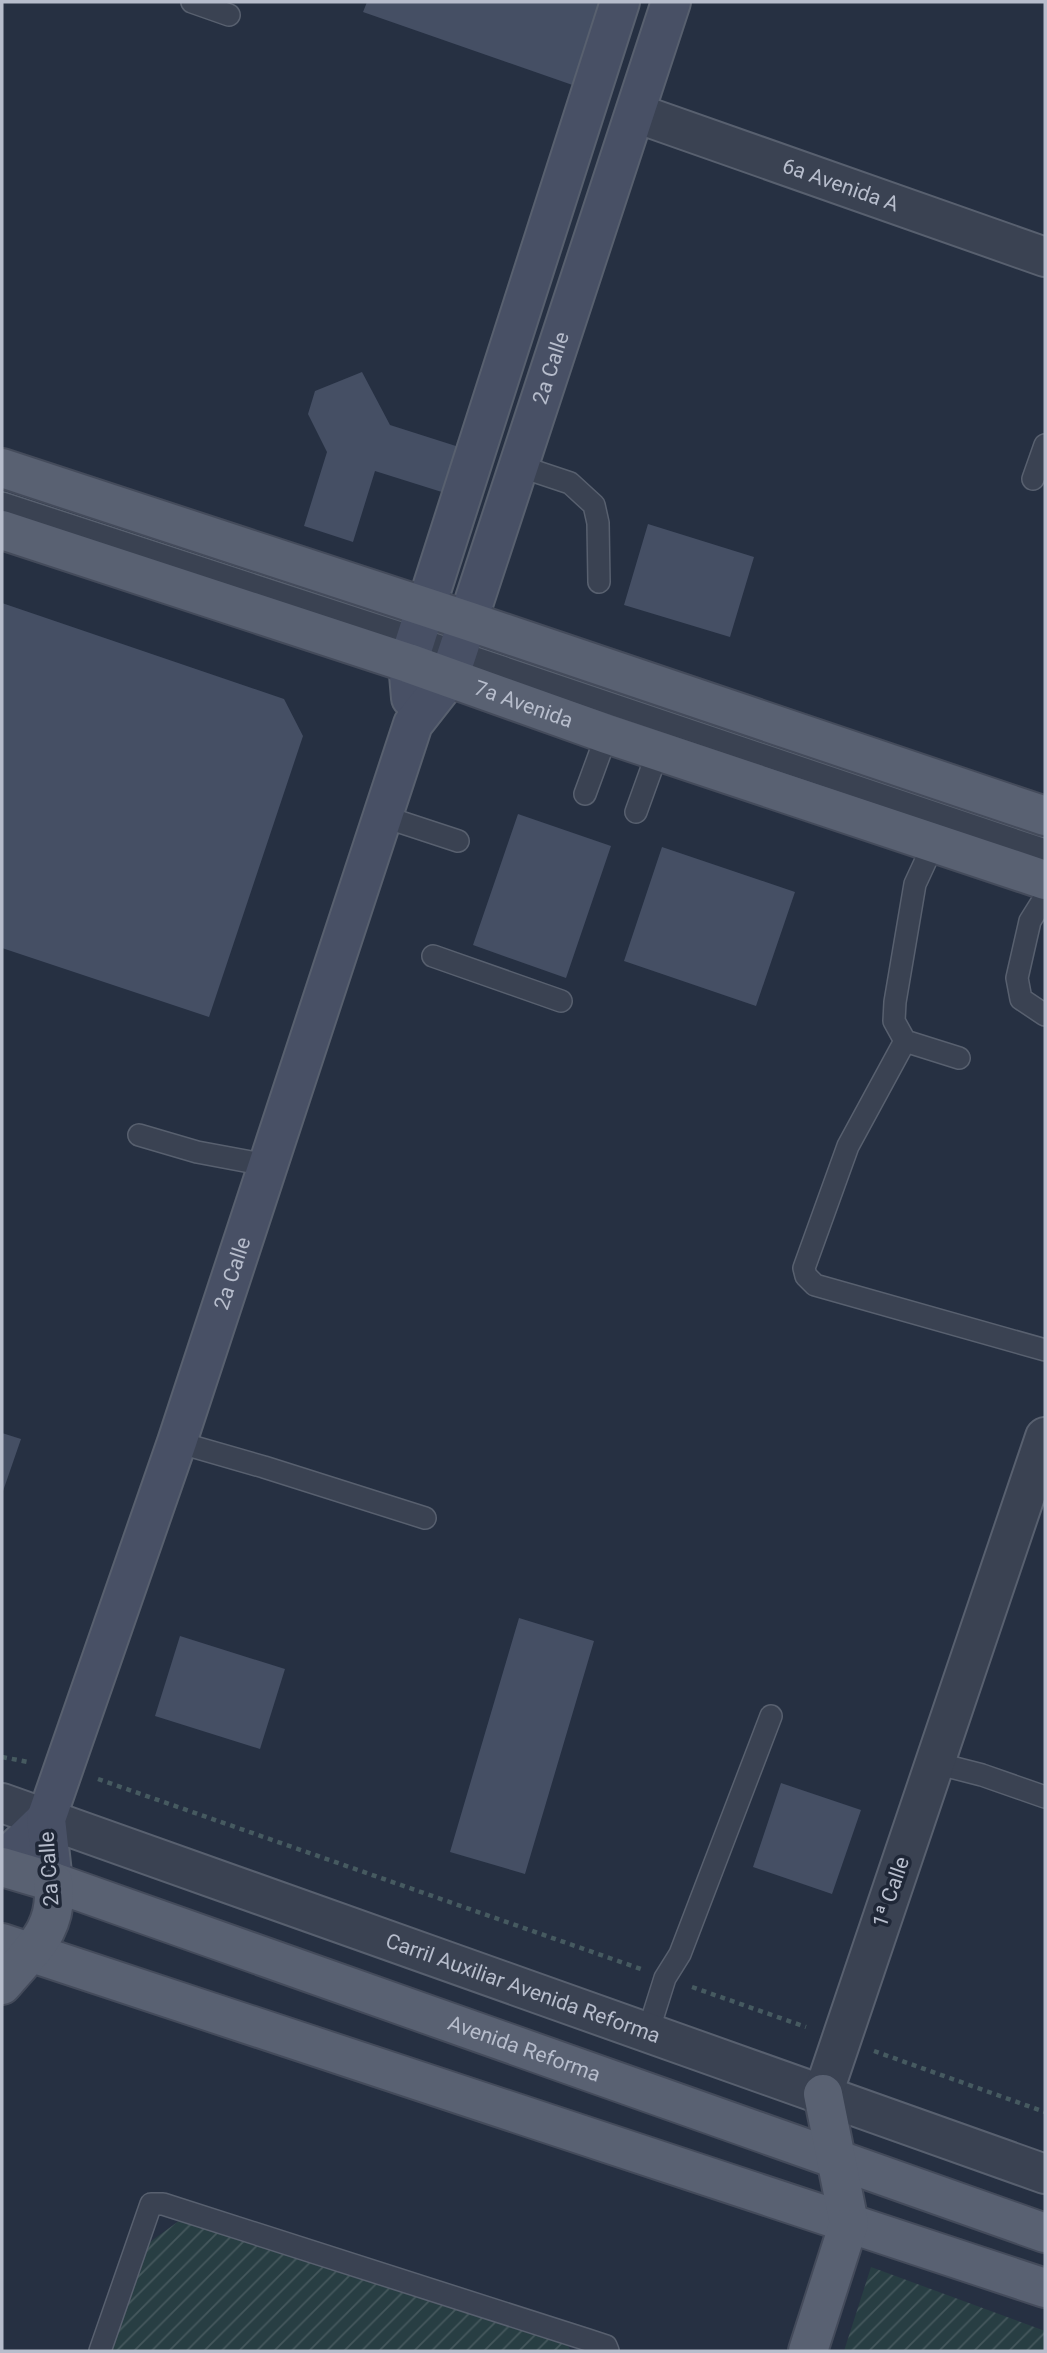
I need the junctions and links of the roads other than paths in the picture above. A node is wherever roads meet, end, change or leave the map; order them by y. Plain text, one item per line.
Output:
1 (192, 2) edge
2 (620, 2) edge
3 (671, 2) edge
4 (229, 15) dead end
5 (636, 113) junction
6 (1045, 257) edge
7 (1045, 445) edge
8 (519, 466) junction
9 (2, 468) edge
10 (1033, 478) dead end
11 (2, 503) edge
12 (2, 530) edge
13 (599, 582) dead end
14 (417, 636) junction
15 (458, 650) junction
16 (413, 724) junction
17 (607, 734) junction
18 (658, 751) junction
19 (585, 794) dead end
20 (636, 811) dead end
21 (382, 816) junction
22 (1045, 816) edge
23 (458, 841) dead end
24 (934, 843) junction
25 (1045, 850) edge
26 (1045, 880) edge
27 (1045, 897) edge
28 (433, 956) dead end
29 (561, 1000) dead end
30 (1045, 1015) edge
31 (905, 1041) junction
32 (959, 1058) dead end
33 (139, 1135) dead end
34 (267, 1164) junction
35 (1045, 1350) edge
36 (1045, 1437) edge
37 (177, 1442) junction
38 (1037, 1491) edge
39 (425, 1518) dead end
40 (771, 1716) dead end
41 (935, 1763) junction
42 (1045, 1797) edge
43 (2, 1803) edge
44 (46, 1819) junction
45 (2, 1862) edge
46 (2, 1867) edge
47 (52, 1882) junction
48 (15, 1947) edge
49 (2, 1985) edge
50 (648, 2032) junction
51 (823, 2094) junction
52 (835, 2160) junction
53 (1045, 2174) edge
54 (849, 2223) junction
55 (1045, 2233) edge
56 (1045, 2288) edge
57 (100, 2351) edge
58 (608, 2351) edge
59 (808, 2351) edge

1 - 4 lane
2 - 14 main road, 2a Calle
3 - 5 main road, 2a Calle
5 - 6 street, 6a Avenida A
5 - 8 main road, 2a Calle
7 - 10 lane
8 - 13 lane
8 - 15 main road, 2a Calle
9 - 14 main road, 7a Avenida
11 - 14 lane
12 - 14 main road, 7a Avenida
14 - 15 main road, 7a Avenida
14 - 15 main road, 7a Avenida
14 - 16 main road, 2a Calle
15 - 16 main road, 2a Calle
15 - 17 main road, 7a Avenida
15 - 22 main road, 7a Avenida
15 - 25 lane
16 - 21 main road, 2a Calle
17 - 18 main road, 7a Avenida
17 - 19 lane
18 - 20 lane
18 - 24 main road, 7a Avenida
21 - 23 lane
21 - 34 main road, 2a Calle
24 - 26 main road, 7a Avenida
24 - 31 lane
27 - 30 lane
28 - 29 lane
31 - 32 lane
31 - 35 lane
33 - 34 lane
34 - 37 main road, 2a Calle
36 - 38 street, 1ª Calle
37 - 39 lane
37 - 44 main road, 2a Calle
38 - 41 street, 1ª Calle
40 - 50 lane
41 - 42 lane
41 - 51 street, 1ª Calle
43 - 44 street, Carril Auxiliar Avenida Reforma
44 - 45 main road, 2a Calle
44 - 47 main road, 2a Calle
44 - 50 street, Carril Auxiliar Avenida Reforma
46 - 47 main road, Avenida Reforma
47 - 48 main road, 2a Calle
47 - 52 main road, Avenida Reforma
48 - 49 main road, 2a Calle
48 - 54 main road
50 - 51 street, Carril Auxiliar Avenida Reforma
51 - 52 main road, 1ª Calle
51 - 53 street, Carril Auxiliar Avenida Reforma
52 - 54 main road, 1ª Calle
52 - 55 main road, Avenida Reforma
54 - 56 main road
54 - 59 main road
57 - 58 lane

